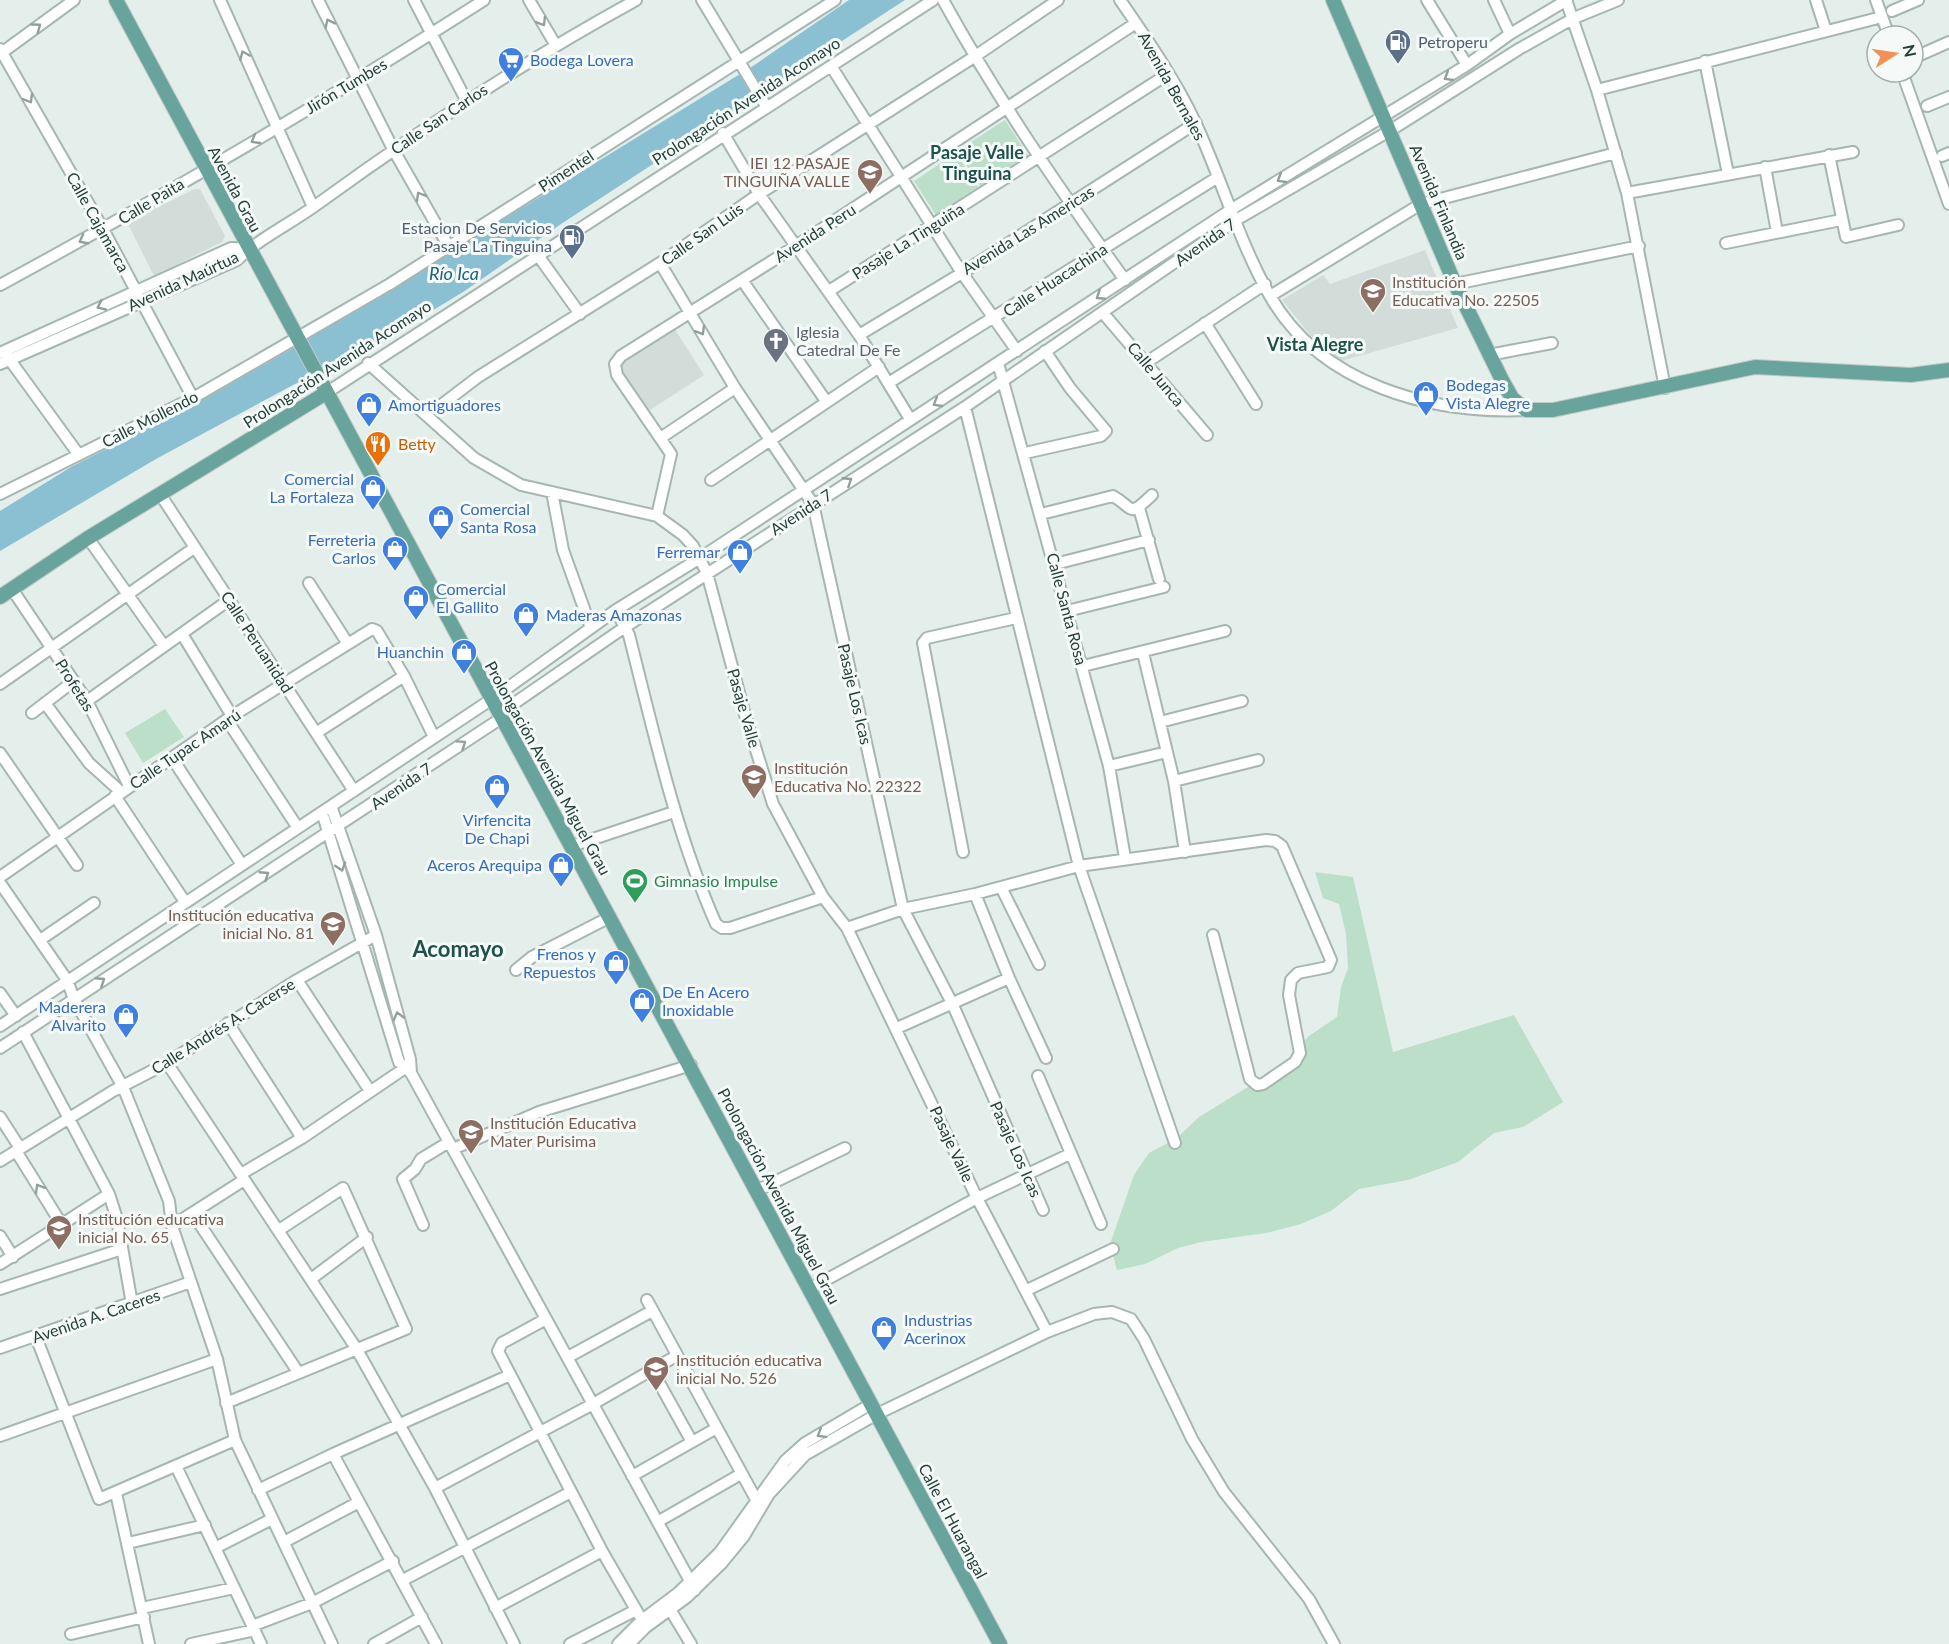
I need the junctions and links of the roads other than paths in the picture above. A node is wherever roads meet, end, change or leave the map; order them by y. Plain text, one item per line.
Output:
1 (74, 0) edge
2 (116, 0) edge
3 (220, 0) edge
4 (318, 0) edge
5 (414, 0) edge
6 (484, 0) edge
7 (529, 0) edge
8 (636, 0) edge
9 (702, 0) edge
10 (835, 0) edge
11 (933, 0) edge
12 (943, 0) edge
13 (1058, 0) edge
14 (1120, 0) edge
15 (1333, 0) edge
16 (1427, 0) edge
17 (1494, 0) edge
18 (1566, 0) edge
19 (1618, 0) edge
20 (1816, 0) edge
21 (1876, 0) edge
22 (1918, 0) edge
23 (1892, 11) dead end
24 (1882, 16) junction
25 (1574, 18) junction
26 (1136, 23) junction
27 (1885, 24) edge
28 (1826, 30) junction
29 (431, 34) junction
30 (1510, 34) junction
31 (1949, 42) edge
32 (555, 44) junction
33 (1, 51) edge
34 (1925, 53) edge
35 (974, 57) junction
36 (1705, 61) junction
37 (742, 64) junction
38 (1467, 65) junction
39 (831, 66) junction
40 (1168, 74) junction
41 (357, 80) junction
42 (1906, 84) edge
43 (1597, 90) junction
44 (1949, 97) edge
45 (466, 100) junction
46 (764, 102) junction
47 (1927, 106) dead end
48 (1007, 109) junction
49 (1385, 115) junction
50 (1196, 123) junction
51 (868, 125) junction
52 (275, 128) junction
53 (1391, 130) junction
54 (723, 134) junction
55 (393, 149) junction
56 (1853, 152) dead end
57 (1616, 153) junction
58 (1039, 155) junction
59 (1829, 156) junction
60 (1765, 167) junction
61 (206, 168) junction
62 (1728, 174) junction
63 (1218, 177) junction
64 (901, 178) junction
65 (1627, 193) junction
66 (759, 194) junction
67 (1421, 204) junction
68 (1949, 204) edge
69 (1069, 205) junction
70 (313, 207) junction
71 (1232, 209) junction
72 (1236, 220) junction
73 (1841, 220) junction
74 (1898, 225) dead end
75 (932, 227) junction
76 (103, 229) junction
77 (1777, 232) junction
78 (1726, 243) dead end
79 (795, 246) junction
80 (1639, 246) junction
81 (449, 247) junction
82 (249, 249) junction
83 (1102, 249) junction
84 (537, 254) junction
85 (660, 263) junction
86 (962, 273) junction
87 (742, 280) junction
88 (1125, 280) junction
89 (1265, 284) junction
90 (1455, 284) junction
91 (0, 285) edge
92 (135, 290) junction
93 (829, 291) junction
94 (1270, 296) junction
95 (142, 301) junction
96 (689, 312) junction
97 (1103, 313) junction
98 (580, 314) junction
99 (994, 319) junction
100 (1204, 323) junction
101 (859, 335) junction
102 (298, 341) junction
103 (1552, 343) dead end
104 (1017, 351) junction
105 (1045, 351) junction
106 (3, 355) edge
107 (1489, 355) junction
108 (1147, 362) junction
109 (368, 363) junction
110 (998, 363) junction
111 (879, 367) junction
112 (1949, 370) edge
113 (1004, 379) junction
114 (890, 382) junction
115 (735, 388) junction
116 (1665, 388) junction
117 (326, 393) junction
118 (193, 398) junction
119 (826, 401) junction
120 (1256, 404) dead end
121 (965, 407) junction
122 (436, 409) dead end
123 (1526, 410) junction
124 (910, 419) junction
125 (1207, 435) dead end
126 (662, 437) junction
127 (771, 440) junction
128 (1024, 453) junction
129 (79, 455) junction
130 (711, 480) dead end
131 (804, 489) junction
132 (552, 492) junction
133 (0, 494) edge
134 (160, 494) junction
135 (1152, 495) dead end
136 (813, 504) junction
137 (1139, 508) junction
138 (1041, 514) junction
139 (657, 516) junction
140 (88, 537) junction
141 (1149, 540) junction
142 (194, 548) junction
143 (700, 558) junction
144 (1055, 564) junction
145 (707, 573) junction
146 (309, 582) dead end
147 (12, 589) junction
148 (128, 594) junction
149 (0, 597) edge
150 (229, 600) junction
151 (616, 610) junction
152 (1067, 611) junction
153 (1016, 618) junction
154 (625, 627) junction
155 (591, 628) junction
156 (1225, 631) dead end
157 (182, 634) junction
158 (348, 644) junction
159 (164, 646) junction
160 (52, 648) junction
161 (1143, 653) junction
162 (1083, 666) junction
163 (404, 676) junction
164 (74, 681) junction
165 (284, 683) junction
166 (0, 684) edge
167 (492, 699) junction
168 (87, 701) junction
169 (1242, 701) dead end
170 (45, 703) junction
171 (32, 713) dead end
172 (502, 717) junction
173 (230, 718) junction
174 (1160, 722) junction
175 (316, 733) junction
176 (434, 737) junction
177 (1167, 752) junction
178 (1, 758) edge
179 (172, 758) junction
180 (1258, 760) dead end
181 (1109, 766) junction
182 (1174, 781) junction
183 (122, 791) junction
184 (354, 791) junction
185 (327, 809) junction
186 (674, 812) junction
187 (298, 828) junction
188 (335, 829) junction
189 (57, 836) junction
190 (572, 846) junction
191 (963, 852) dead end
192 (1185, 852) junction
193 (1125, 858) junction
194 (77, 865) dead end
195 (242, 865) junction
196 (1079, 866) junction
197 (0, 877) edge
198 (0, 882) edge
199 (1001, 887) junction
200 (975, 894) junction
201 (823, 897) junction
202 (185, 902) junction
203 (94, 903) dead end
204 (903, 909) junction
205 (610, 917) junction
206 (847, 928) junction
207 (376, 935) junction
208 (1213, 935) dead end
209 (40, 940) junction
210 (364, 942) junction
211 (1039, 964) dead end
212 (516, 970) dead end
213 (1009, 978) junction
214 (67, 980) junction
215 (297, 980) junction
216 (0, 993) edge
217 (74, 999) junction
218 (952, 1003) junction
219 (16, 1016) junction
220 (228, 1023) junction
221 (0, 1026) edge
222 (897, 1028) junction
223 (23, 1032) junction
224 (0, 1048) edge
225 (1046, 1058) dead end
226 (168, 1063) junction
227 (691, 1065) junction
228 (408, 1070) junction
229 (1038, 1076) dead end
230 (123, 1087) junction
231 (370, 1091) junction
232 (70, 1116) junction
233 (0, 1117) edge
234 (302, 1138) junction
235 (1175, 1143) dead end
236 (451, 1146) junction
237 (845, 1148) dead end
238 (18, 1149) junction
239 (1070, 1154) junction
240 (0, 1161) edge
241 (1027, 1174) junction
242 (243, 1177) junction
243 (756, 1191) junction
244 (109, 1194) junction
245 (977, 1198) junction
246 (1043, 1210) dead end
247 (193, 1214) junction
248 (1101, 1224) dead end
249 (62, 1225) junction
250 (423, 1225) dead end
251 (172, 1226) junction
252 (279, 1230) junction
253 (0, 1236) edge
254 (367, 1237) junction
255 (122, 1249) junction
256 (1113, 1249) dead end
257 (13, 1257) junction
258 (0, 1264) edge
259 (310, 1279) junction
260 (191, 1282) junction
261 (0, 1289) edge
262 (809, 1289) junction
263 (1027, 1290) junction
264 (132, 1304) junction
265 (546, 1319) junction
266 (1047, 1332) junction
267 (36, 1337) junction
268 (0, 1348) edge
269 (356, 1348) junction
270 (676, 1356) junction
271 (568, 1357) junction
272 (217, 1359) junction
273 (652, 1370) junction
274 (298, 1372) junction
275 (510, 1375) junction
276 (226, 1403) junction
277 (593, 1404) junction
278 (874, 1409) junction
279 (66, 1413) junction
280 (398, 1424) junction
281 (715, 1429) junction
282 (540, 1432) junction
283 (0, 1436) edge
284 (235, 1440) junction
285 (692, 1442) junction
286 (333, 1454) junction
287 (176, 1466) junction
288 (741, 1474) junction
289 (632, 1476) junction
290 (435, 1488) junction
291 (258, 1490) junction
292 (571, 1492) junction
293 (116, 1493) junction
294 (359, 1502) junction
295 (759, 1504) junction
296 (272, 1519) junction
297 (659, 1521) junction
298 (205, 1525) junction
299 (284, 1542) junction
300 (128, 1543) junction
301 (464, 1547) junction
302 (215, 1548) junction
303 (602, 1551) junction
304 (393, 1562) junction
305 (403, 1580) junction
306 (692, 1585) junction
307 (234, 1588) junction
308 (312, 1603) junction
309 (668, 1606) junction
310 (495, 1608) junction
311 (636, 1610) junction
312 (143, 1613) junction
313 (422, 1617) junction
314 (644, 1623) junction
315 (254, 1628) junction
316 (70, 1634) dead end
317 (149, 1644) edge
318 (191, 1644) edge
319 (261, 1644) edge
320 (332, 1644) edge
321 (374, 1644) edge
322 (436, 1644) edge
323 (514, 1644) edge
324 (570, 1644) edge
325 (618, 1644) edge
326 (629, 1644) edge
327 (691, 1644) edge
328 (1000, 1644) edge
329 (1334, 1644) edge

33 -> 1 street
2 - 61 main road, Avenida Grau
52 -> 3 street
41 -> 4 street
5 - 29 street
6 - 29 street, Jirón Tumbes
7 -> 32 street
8 - 32 street, Calle San Carlos
9 - 37 street
10 - 37 street, Pimentel
11 - 39 street, Prolongación Avenida Acomayo
12 - 35 street
13 - 35 street, Calle San Luis
14 - 26 street, Avenida Bernales
15 - 49 main road, Avenida Finlandia
16 - 38 street
17 - 30 street
18 - 25 street
18 - 30 street, Avenida 7
19 - 25 street, Avenida 7
20 - 28 street
21 - 24 street
22 - 23 street
24 - 27 street
24 - 28 street
25 - 43 street
25 - 53 street, Avenida 7
26 - 40 street, Avenida Bernales
26 - 48 street, Avenida Peru
28 - 36 street
29 - 41 street, Jirón Tumbes
29 - 45 street
30 - 38 street, Avenida 7
31 - 34 street
32 - 45 street, Calle San Carlos
33 -> 76 street, Calle Cajamarca
35 - 48 street
35 - 51 street, Calle San Luis
36 - 43 street
36 - 62 street
37 - 46 street
37 - 81 street, Pimentel
38 -> 49 street, Avenida 7
39 - 46 street, Prolongación Avenida Acomayo
39 - 51 street
40 - 50 street, Avenida Bernales
40 - 58 street, Pasaje La Tinguiña
41 - 52 street, Jirón Tumbes
41 - 55 street
42 - 68 street
43 - 57 street
44 - 47 street
45 - 55 street, Calle San Carlos
46 - 54 street, Prolongación Avenida Acomayo
48 - 58 street
48 - 64 street, Avenida Peru
49 - 53 main road, Avenida Finlandia
49 -> 71 street, Avenida 7
50 - 63 street, Avenida Bernales
50 - 69 street, Avenida Las Americas
51 - 64 street
51 - 66 street, Calle San Luis
52 -> 61 street, Jirón Tumbes
52 - 70 street
53 - 67 main road, Avenida Finlandia
53 - 72 street, Avenida 7
54 - 66 street
54 - 84 street, Prolongación Avenida Acomayo
55 - 70 street, Calle San Carlos
81 -> 55 street
56 - 59 street
57 - 65 street
57 - 67 street
58 - 69 street
58 - 75 street, Pasaje La Tinguiña
59 - 60 street
59 - 73 street
60 - 62 street
60 - 77 street
61 - 76 street, Calle Paita
61 - 82 main road, Avenida Grau
62 - 65 street
63 - 71 street, Avenida Bernales
63 - 83 street, Calle Huacachina
64 - 75 street
64 - 79 street, Avenida Peru
65 - 80 street
66 - 79 street
66 - 85 street, Calle San Luis
67 - 90 main road, Avenida Finlandia
67 - 94 street
69 - 83 street
69 - 86 street, Avenida Las Americas
70 - 82 street, Calle San Carlos
71 - 72 street, Avenida Bernales
71 - 88 street, Avenida 7
72 - 89 street, Avenida Bernales
72 - 97 street, Avenida 7
73 - 74 street
73 - 77 street
75 - 86 street
75 - 93 street, Pasaje La Tinguiña
76 -> 91 street, Calle Paita
76 - 92 street, Calle Cajamarca
77 - 78 street
79 - 87 street, Avenida Peru
79 - 93 street
80 - 90 street
80 - 116 street
81 - 102 street, Pimentel
82 - 92 street, Avenida Maúrtua
82 - 95 street, Avenida Maúrtua
82 - 102 main road, Avenida Grau
83 - 88 street
83 - 99 street, Calle Huacachina
84 - 98 street
84 - 109 street, Prolongación Avenida Acomayo
85 - 96 street, Pasaje Los Icas
85 - 98 street, Calle San Luis
86 - 99 street
86 - 101 street, Avenida Las Americas
87 - 96 street, Avenida Peru
87 - 119 street
88 -> 104 street, Avenida 7
89 - 94 street, Avenida Bernales
89 - 100 street
90 - 107 main road, Avenida Finlandia
92 - 95 street, Calle Cajamarca
92 -> 106 street, Avenida Maúrtua
93 - 101 street
94 - 123 street, Avenida Bernales
95 - 106 street, Avenida Maúrtua
95 - 118 street, Calle Cajamarca
96 -> 115 street, Pasaje Los Icas
96 - 126 street, Avenida Peru
97 - 105 street, Avenida 7
97 - 108 street, Calle Junca
98 - 122 street, Calle San Luis
99 - 104 street
99 - 114 street, Calle Huacachina
100 - 108 street
100 - 120 street
101 - 111 street
102 - 117 main road, Avenida Grau
102 - 118 street, Calle Mollendo
103 - 107 street
104 - 110 street, Avenida 7
105 - 113 street, Avenida 7
105 - 128 street
106 - 129 street
107 - 123 main road, Avenida Finlandia
108 - 125 street, Calle Junca
109 - 117 street, Prolongación Avenida Acomayo
109 - 132 street, Pasaje Valle
110 - 113 street, Calle Santa Rosa
110 -> 124 street, Avenida 7
111 - 114 street
111 - 119 street
112 - 116 main road
113 - 121 street, Avenida 7
113 - 128 street, Calle Santa Rosa
114 - 124 street
115 - 126 street
115 - 127 street, Pasaje Los Icas
116 - 123 main road
117 - 134 main road, Prolongación Avenida Acomayo
117 - 167 main road, Prolongación Avenida Miguel Grau
118 - 129 street, Calle Mollendo
119 - 127 street
136 -> 121 street, Avenida 7
121 - 153 street
124 - 131 street, Avenida 7
126 - 139 street
127 - 130 street
127 - 131 street, Pasaje Los Icas
128 - 138 street, Calle Santa Rosa
129 - 133 street, Calle Mollendo
131 - 136 street, Pasaje Los Icas
131 - 143 street, Avenida 7
132 - 139 street, Pasaje Valle
132 - 155 street
134 - 140 main road, Prolongación Avenida Acomayo
134 - 142 street, Calle Peruanidad
135 - 137 street
136 - 145 street, Avenida 7
136 - 204 street, Pasaje Los Icas
137 - 138 street
137 - 141 street
138 - 144 street, Calle Santa Rosa
139 - 143 street, Pasaje Valle
140 - 147 main road, Prolongación Avenida Acomayo
140 - 148 street
141 - 144 street
141 - 152 street
142 - 148 street
142 - 150 street, Calle Peruanidad
143 - 145 street, Pasaje Valle
143 - 151 street, Avenida 7
144 - 152 street, Calle Santa Rosa
145 - 154 street, Avenida 7
145 - 201 street, Pasaje Valle
146 - 158 street
147 - 149 main road, Prolongación Avenida Acomayo
147 - 160 street, Profetas
148 - 159 street
148 - 160 street
150 - 157 street
150 - 165 street, Calle Peruanidad
151 - 154 street
151 - 155 street, Avenida 7
152 - 162 street, Calle Santa Rosa
153 - 191 street
153 - 196 street
154 - 172 street, Avenida 7
154 - 186 street
155 - 167 street, Avenida 7
156 - 161 street
157 - 159 street
157 - 173 street
158 - 163 street, Calle Tupac Amarú
158 - 165 street, Calle Tupac Amarú
159 - 168 street
160 - 164 street, Profetas
160 - 166 street
161 - 162 street
161 - 174 street
162 - 181 street, Calle Santa Rosa
163 - 175 street
163 - 176 street
164 - 168 street, Profetas
164 - 170 street
165 - 173 street, Calle Tupac Amarú
165 - 175 street, Calle Peruanidad
167 - 172 main road, Prolongación Avenida Miguel Grau
167 - 176 street, Avenida 7
168 - 183 street, Profetas
169 - 174 street
170 - 171 street
170 - 183 street
188 -> 172 street, Avenida 7
172 - 190 main road, Prolongación Avenida Miguel Grau
173 - 179 street, Calle Tupac Amarú
173 - 187 street
174 - 177 street
175 - 184 street, Calle Peruanidad
176 - 184 street, Avenida 7
177 - 181 street
177 - 182 street
178 - 189 street
179 - 183 street, Calle Tupac Amarú
179 - 195 street
180 - 182 street
181 - 193 street, Calle Santa Rosa
182 - 192 street
183 - 189 street, Calle Tupac Amarú
183 - 202 street, Profetas
184 - 185 street, Avenida 7
185 - 187 street, Avenida 7
185 - 188 street
186 - 190 street
186 - 201 street
187 - 195 street, Avenida 7
188 - 207 street
188 -> 210 street
217 -> 188 street, Avenida 7
189 - 194 street
189 - 197 street, Calle Tupac Amarú
190 - 205 main road, Prolongación Avenida Miguel Grau
192 - 193 street
192 - 208 street
193 - 196 street
195 - 202 street, Avenida 7
196 - 199 street
196 - 235 street
198 - 209 street
199 - 200 street
199 - 211 street
200 - 204 street
200 - 213 street
201 - 206 street, Pasaje Valle
202 - 214 street, Avenida 7
203 - 209 street
204 - 206 street
204 - 218 street, Pasaje Los Icas
205 - 212 street
205 - 227 main road, Prolongación Avenida Miguel Grau
206 - 222 street, Pasaje Valle
207 - 210 street, Calle Andrés A. Cacerse
228 -> 207 street
209 - 214 street
210 - 215 street, Calle Andrés A. Cacerse
210 - 228 street
213 - 218 street
213 - 225 street
214 - 217 street
214 - 219 street, Avenida 7
215 - 220 street, Calle Andrés A. Cacerse
215 - 231 street
216 - 219 street
217 - 223 street, Avenida 7
217 - 230 street
218 - 222 street
218 - 241 street, Pasaje Los Icas
219 - 221 street, Avenida 7
220 - 226 street, Calle Andrés A. Cacerse
220 - 234 street
222 - 245 street, Pasaje Valle
223 - 224 street, Avenida 7
223 - 232 street
226 - 230 street, Calle Andrés A. Cacerse
226 - 242 street
227 - 236 street
227 - 243 main road, Prolongación Avenida Miguel Grau
228 - 231 street
228 - 236 street
229 - 239 street
230 - 232 street, Calle Andrés A. Cacerse
230 - 251 street
231 - 234 street
232 - 238 street, Calle Andrés A. Cacerse
232 - 244 street
233 - 238 street
234 - 242 street
236 - 250 street
236 - 265 street
237 - 243 street
238 - 240 street, Calle Andrés A. Cacerse
249 -> 238 street
239 - 241 street
239 - 248 street
241 - 245 street
241 - 246 street, Pasaje Los Icas
242 - 247 street
242 - 252 street
243 - 262 main road, Prolongación Avenida Miguel Grau
244 - 249 street
244 - 255 street
245 - 262 street
245 - 263 street, Pasaje Valle
247 - 251 street
247 - 274 street
249 - 257 street
251 - 260 street
252 - 254 street
252 - 259 street
253 - 257 street
254 - 259 street
254 - 269 street
255 - 261 street
255 - 264 street
256 - 263 street
257 - 258 street
259 - 269 street
260 - 264 street, Avenida A. Caceres
260 - 272 street
262 - 278 main road, Prolongación Avenida Miguel Grau
263 - 266 street, Pasaje Valle
264 - 267 street, Avenida A. Caceres
265 - 271 street
265 - 275 street
266 - 278 street
266 - 329 street
267 - 268 street, Avenida A. Caceres
267 - 279 street
269 - 274 street
269 - 280 street
270 - 271 street
270 - 273 street
270 - 281 street
271 - 277 street
272 - 276 street
272 - 279 street
273 - 277 street
273 - 285 street
274 - 276 street
275 - 280 street
275 - 282 street
276 - 284 street
277 - 282 street
277 - 289 street
278 - 295 street
278 - 328 main road, Calle El Huarangal
279 - 283 street
279 - 293 street
280 - 286 street
280 - 290 street
281 - 285 street
281 - 288 street
282 - 290 street
282 - 292 street
284 - 287 street
284 - 291 street
285 - 289 street
286 - 291 street
286 - 294 street
287 - 293 street
287 - 298 street
288 - 295 street
288 - 297 street
289 - 297 street
290 - 301 street
291 - 296 street
292 - 301 street
292 - 303 street
293 - 300 street
294 - 299 street
294 - 304 street
295 - 306 street
296 - 299 street
296 - 302 street
297 - 306 street
298 - 300 street
298 - 302 street
299 - 308 street
300 - 312 street
301 - 305 street
301 - 310 street
302 - 307 street
303 - 310 street
303 - 311 street
304 - 305 street
304 - 308 street
305 - 313 street
306 - 309 street
307 - 312 street
307 - 315 street
308 - 315 street
308 - 320 street
309 - 314 street
309 - 327 street
310 - 323 street
311 - 314 street
311 - 324 street
312 - 316 street
312 - 317 street
313 - 321 street
313 - 322 street
314 - 325 street
314 - 326 street
315 - 318 street
315 - 319 street

